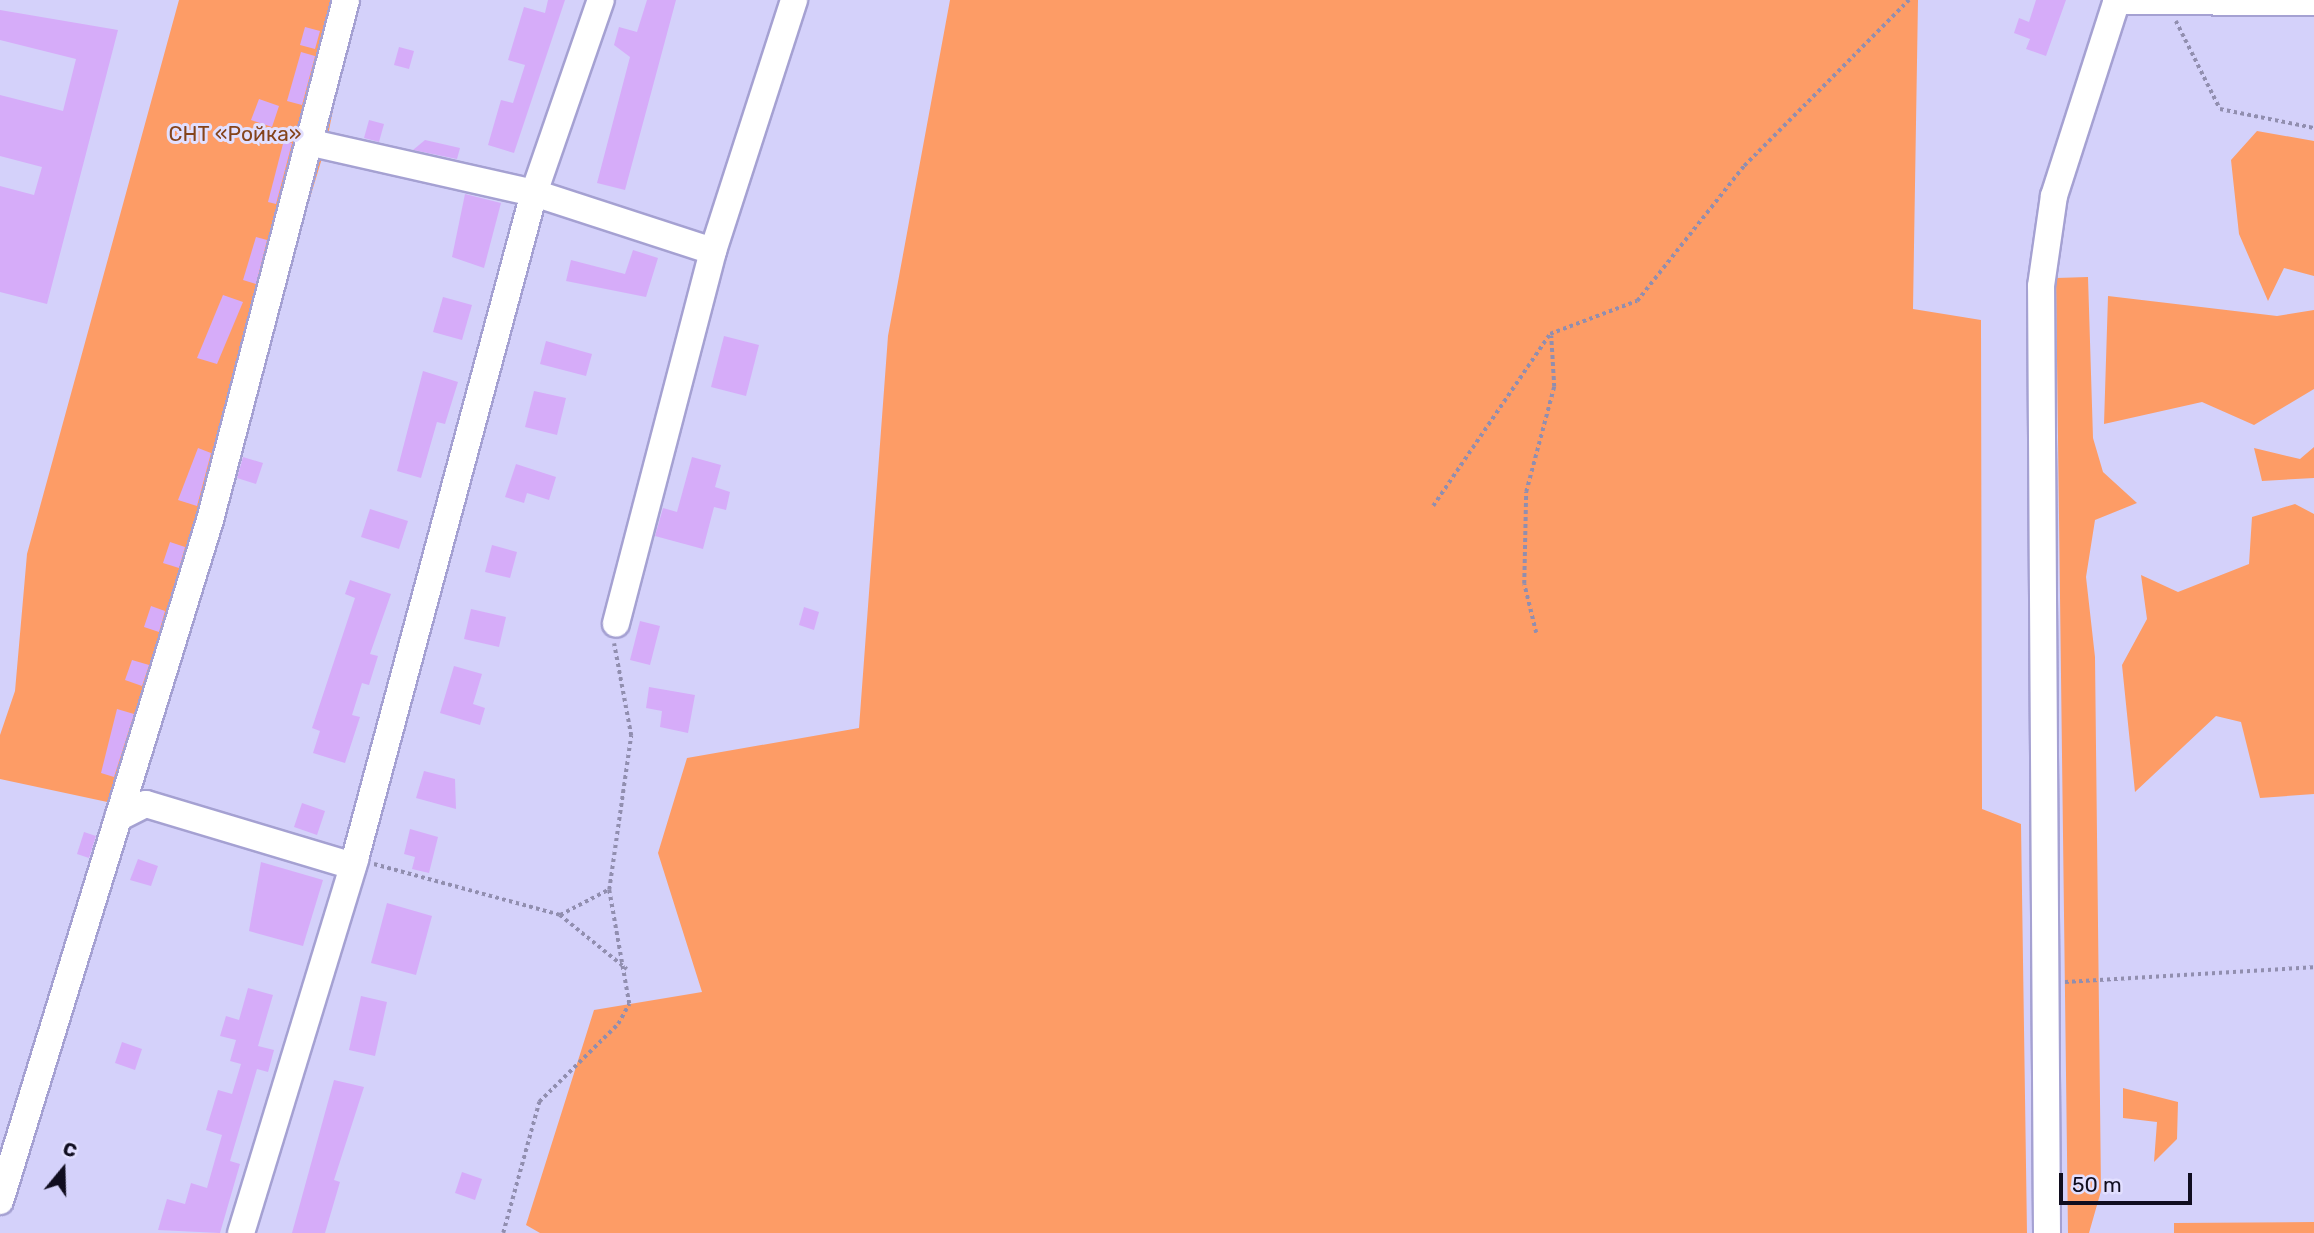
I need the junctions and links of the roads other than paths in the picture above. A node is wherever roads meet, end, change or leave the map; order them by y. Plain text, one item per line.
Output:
1 (346, 0) edge
2 (601, 0) edge
3 (794, 0) edge
4 (2116, 1) edge
5 (2314, 2) edge
6 (312, 143) junction
7 (534, 193) junction
8 (713, 251) junction
9 (616, 624) road end
10 (118, 818) junction
11 (354, 863) junction
12 (0, 1200) edge
13 (241, 1233) edge
14 (2047, 1233) edge

1 - 6 street
2 - 7 street
3 - 8 street
4 - 5 street
4 - 14 street
6 - 7 street
6 - 10 street
7 - 8 street
7 - 11 street
8 - 9 street
10 - 11 street
10 - 12 street
11 - 13 street

